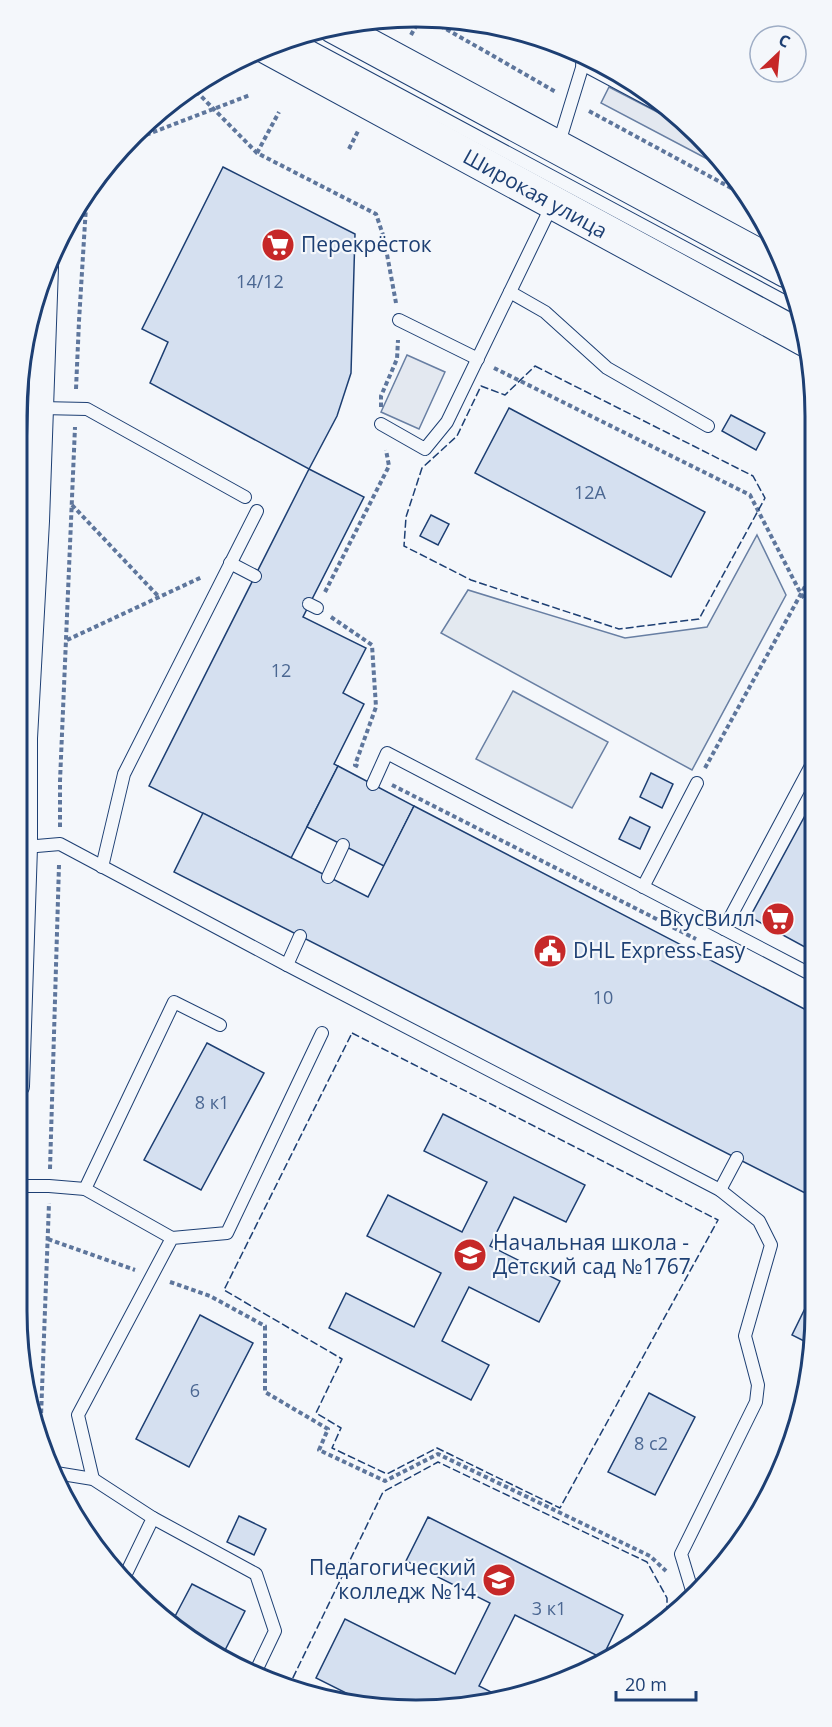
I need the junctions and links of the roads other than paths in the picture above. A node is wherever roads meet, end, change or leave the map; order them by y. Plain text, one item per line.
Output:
1 (346, 33) edge
2 (304, 44) edge
3 (278, 53) edge
4 (583, 65) edge
5 (558, 146) junction
6 (553, 204) junction
7 (774, 264) edge
8 (510, 292) junction
9 (45, 301) edge
10 (788, 303) edge
11 (399, 320) road end
12 (797, 335) edge
13 (478, 359) junction
14 (41, 408) junction
15 (381, 424) dead end
16 (708, 426) dead end
17 (245, 496) dead end
18 (256, 511) dead end
19 (27, 518) edge
20 (230, 563) junction
21 (255, 576) dead end
22 (805, 777) edge
23 (375, 781) road end
24 (697, 783) road end
25 (343, 845) dead end
26 (27, 848) edge
27 (102, 867) junction
28 (328, 877) dead end
29 (643, 886) junction
30 (724, 929) junction
31 (300, 936) dead end
32 (287, 965) junction
33 (805, 971) edge
34 (220, 1025) dead end
35 (322, 1034) dead end
36 (737, 1158) dead end
37 (27, 1186) edge
38 (85, 1190) junction
39 (720, 1190) junction
40 (172, 1238) junction
41 (63, 1474) edge
42 (93, 1479) junction
43 (153, 1518) junction
44 (127, 1571) edge
45 (690, 1587) edge
46 (258, 1666) edge

1 - 5 main road
2 - 10 lane, Широкая улица
3 - 6 main road, Широкая улица
4 - 5 lane
5 - 7 main road
6 - 8 lane
6 - 12 main road, Широкая улица
8 - 13 lane
8 - 16 lane
9 - 14 street
11 - 13 lane
13 - 15 lane
14 - 17 lane
14 - 19 street
18 - 20 lane
20 - 21 lane
20 - 27 lane
22 - 30 lane
23 - 29 lane
24 - 29 lane
25 - 28 lane
26 - 27 lane
27 - 32 lane
29 - 30 lane
30 - 33 lane
31 - 32 lane
32 - 39 lane
34 - 38 lane
35 - 40 lane
36 - 39 lane
37 - 38 lane
38 - 40 lane
39 - 45 lane
40 - 42 lane
41 - 42 lane
42 - 43 lane
43 - 44 lane
43 - 46 lane

